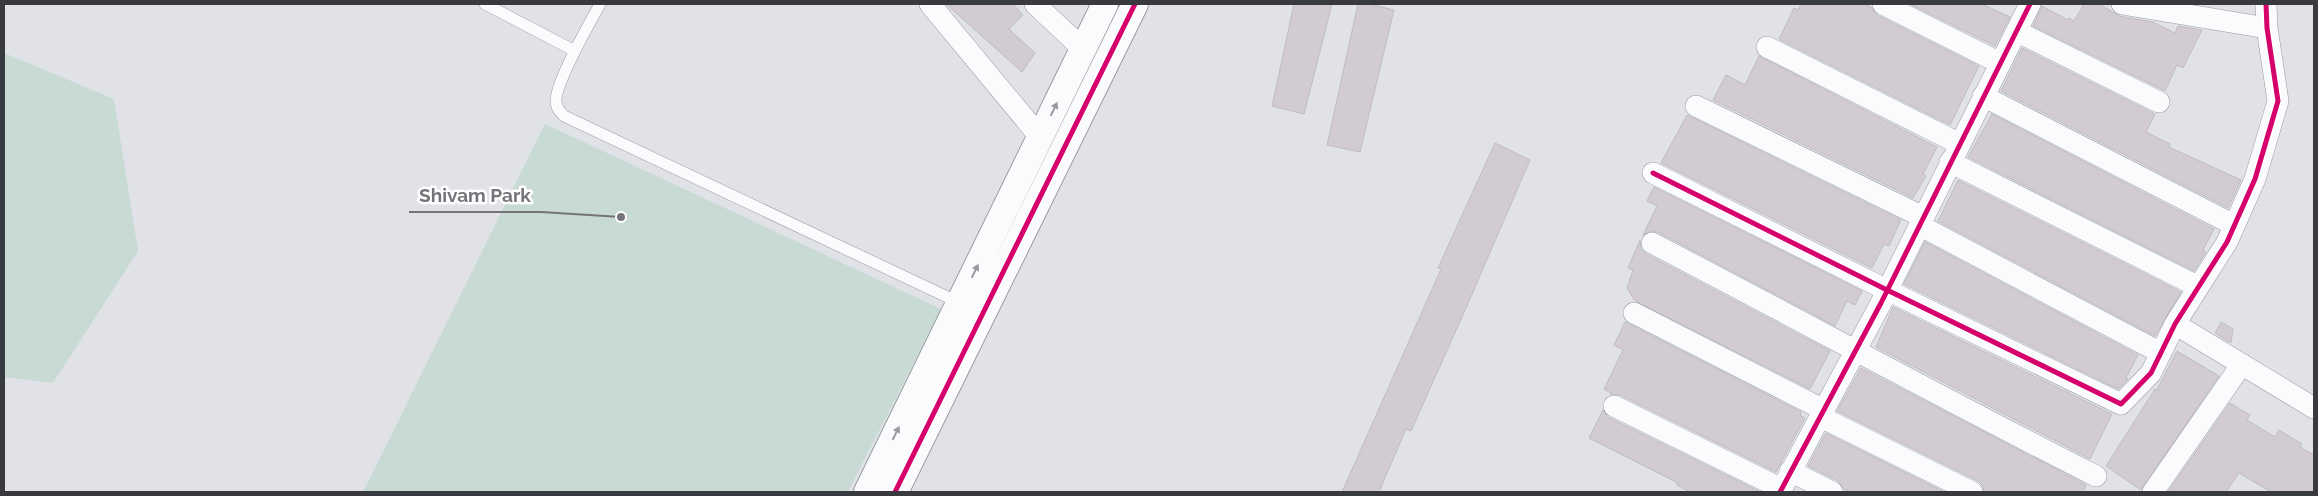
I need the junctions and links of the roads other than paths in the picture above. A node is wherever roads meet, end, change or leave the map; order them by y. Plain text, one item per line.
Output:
1 (484, 4) edge
2 (600, 4) edge
3 (930, 4) edge
4 (1035, 4) edge
5 (1106, 4) edge
6 (1136, 4) edge
7 (1883, 4) edge
8 (2030, 4) edge
9 (2122, 4) edge
10 (2266, 4) edge
11 (2267, 28) junction
12 (2018, 32) junction
13 (1767, 46) dead end
14 (1083, 49) junction
15 (575, 51) junction
16 (2000, 63) junction
17 (1983, 96) junction
18 (2159, 102) dead end
19 (1696, 106) dead end
20 (1040, 137) junction
21 (1955, 153) junction
22 (1653, 173) dead end
23 (1921, 221) junction
24 (2234, 225) junction
25 (1652, 243) dead end
26 (2197, 286) junction
27 (1887, 290) junction
28 (960, 303) junction
29 (1634, 313) dead end
30 (2175, 324) junction
31 (1856, 350) junction
32 (2161, 353) junction
33 (2242, 364) junction
34 (1614, 406) dead end
35 (2314, 408) edge
36 (1822, 413) junction
37 (2096, 476) dead end
38 (892, 479) edge
39 (1784, 484) edge
40 (867, 492) edge
41 (1832, 492) edge
42 (1972, 492) edge
43 (2153, 492) edge

1 - 15 lane
2 - 15 lane
3 - 20 street
4 - 14 street
5 - 14 street
6 - 38 street
7 - 16 street
8 - 12 street
9 - 11 street
10 - 11 street
11 - 24 street
12 - 16 street
12 - 18 street
13 - 21 street
20 -> 14 street
15 - 28 lane
16 - 17 street
17 - 21 street
17 - 24 street
19 - 23 street
28 -> 20 street
21 - 23 street
21 - 26 street
22 - 27 street
23 - 27 street
23 - 32 street
24 - 26 street
25 - 31 street
26 - 30 street
27 - 31 street
27 - 32 street
38 -> 28 street
29 - 36 street
30 - 32 street
30 - 33 street
31 - 36 street
31 - 37 street
33 - 35 street
33 - 43 street
34 - 39 street
36 - 39 street
36 - 42 street
38 - 40 street
39 - 41 street

